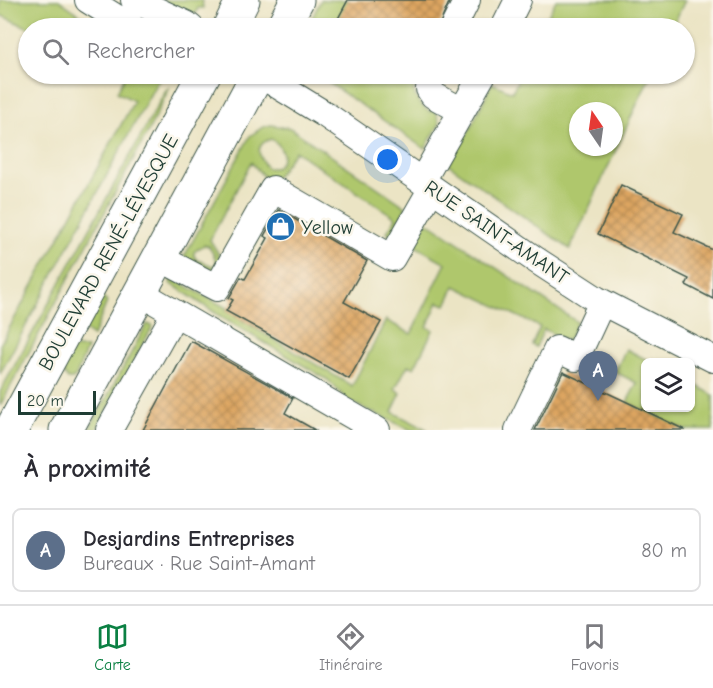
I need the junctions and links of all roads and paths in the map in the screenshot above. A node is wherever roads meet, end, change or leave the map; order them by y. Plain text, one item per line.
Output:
1 (88, 0) edge
2 (134, 0) edge
3 (243, 0) edge
4 (297, 0) edge
5 (467, 0) edge
6 (518, 0) edge
7 (118, 18) edge
8 (173, 18) edge
9 (233, 18) edge
10 (287, 18) edge
11 (458, 18) edge
12 (509, 18) edge
13 (199, 84) edge
14 (253, 84) edge
15 (275, 84) edge
16 (430, 84) edge
17 (477, 84) edge
18 (462, 111) junction
19 (427, 185) junction
20 (158, 257) junction
21 (139, 292) junction
22 (602, 302) junction
23 (175, 313) junction
24 (713, 359) edge
25 (11, 430) edge
26 (66, 430) edge
27 (109, 430) edge
28 (377, 430) edge
29 (518, 430) edge

1 - 7 street
2 - 8 street
3 - 9 main road
4 - 10 main road
5 - 11 street
6 - 12 street
13 - 25 main road, BOULEVARD RENÉ-LÉVESQUE
14 - 20 main road
15 - 19 street, RUE SAINT-AMANT
16 - 18 street
17 - 18 street
18 - 19 street
19 - 20 street
19 - 22 street, RUE SAINT-AMANT
20 - 21 main road
21 - 23 street
21 - 26 main road
22 - 24 street, RUE SAINT-AMANT
22 - 29 street
23 - 27 street
23 - 28 street

